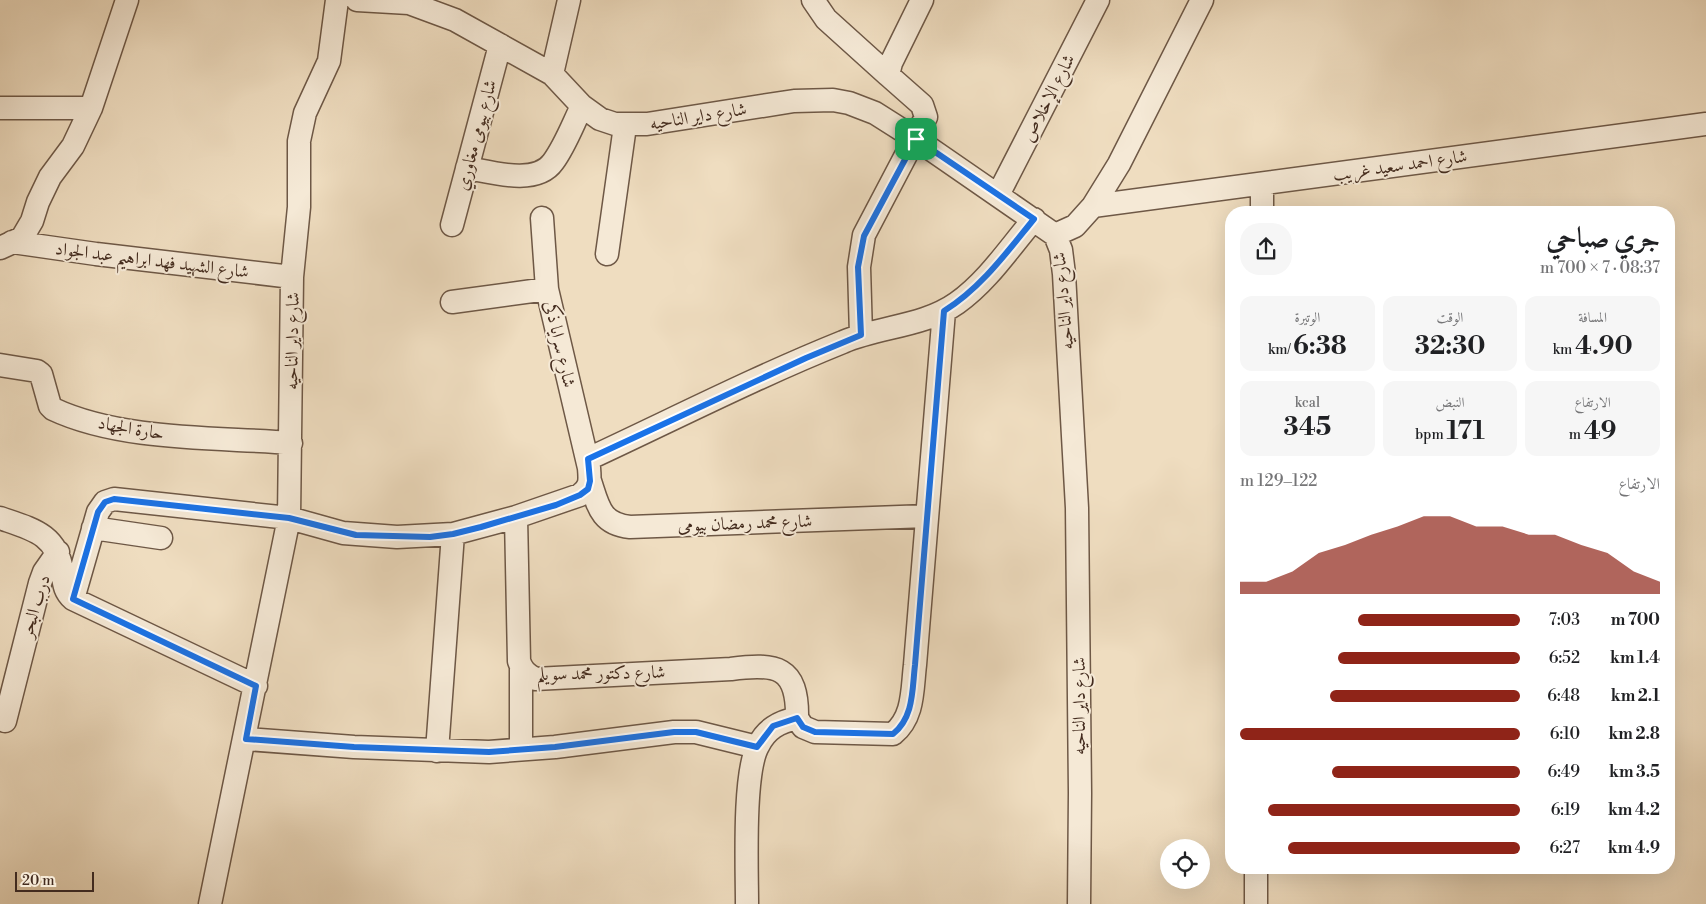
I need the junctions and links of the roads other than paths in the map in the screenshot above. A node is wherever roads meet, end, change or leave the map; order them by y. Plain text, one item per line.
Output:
1 (127, 0) edge
2 (337, 0) edge
3 (357, 0) edge
4 (569, 0) edge
5 (813, 0) edge
6 (922, 0) edge
7 (1098, 0) edge
8 (1202, 0) edge
9 (409, 2) edge
10 (500, 45) junction
11 (552, 74) junction
12 (888, 75) junction
13 (582, 106) junction
14 (0, 108) edge
15 (92, 108) junction
16 (1706, 124) edge
17 (625, 126) junction
18 (916, 139) junction
19 (467, 168) junction
20 (1262, 184) junction
21 (998, 195) junction
22 (1093, 206) junction
23 (1262, 206) edge
24 (542, 218) dead end
25 (1034, 219) junction
26 (452, 224) dead end
27 (1055, 234) junction
28 (6, 245) edge
29 (607, 254) dead end
30 (292, 277) junction
31 (547, 289) junction
32 (452, 302) dead end
33 (944, 311) junction
34 (861, 335) junction
35 (0, 365) edge
36 (291, 443) junction
37 (589, 469) junction
38 (927, 516) junction
39 (516, 517) junction
40 (0, 518) edge
41 (289, 518) junction
42 (93, 528) junction
43 (453, 534) junction
44 (161, 538) dead end
45 (58, 552) junction
46 (73, 599) junction
47 (520, 666) junction
48 (256, 686) junction
49 (797, 718) junction
50 (5, 721) dead end
51 (246, 739) junction
52 (757, 747) junction
53 (521, 748) junction
54 (437, 751) junction
55 (1256, 874) edge
56 (210, 904) edge
57 (747, 904) edge
58 (1079, 904) edge
59 (1256, 904) edge

1 - 15 street
2 - 30 street, شارع داير الناحيه
3 - 9 street, شارع داير الناحيه
4 - 11 street
5 - 12 street
6 - 12 street
7 - 21 street, شارع الإخلاص
8 - 22 street
9 - 10 street, شارع داير الناحيه
10 - 11 street, شارع داير الناحيه
10 - 19 street, شارع بيومى مغاوري
11 - 13 street, شارع داير الناحيه
12 - 18 street
13 - 17 street, شارع داير الناحيه
13 - 19 street
14 - 15 street
15 - 28 street
16 - 20 street, شارع احمد سعيد غريب
17 - 18 street, شارع داير الناحيه
17 - 29 street
18 - 21 street, شارع داير الناحيه
18 - 34 street
19 - 26 street, شارع بيومى مغاوري
20 - 22 street, شارع احمد سعيد غريب
20 - 23 street
21 - 25 street, شارع داير الناحيه
22 - 27 street
24 - 31 street, شارع سرايا ذكى
25 - 27 street, شارع داير الناحيه
25 - 33 street
27 - 58 street, شارع داير الناحيه
28 - 30 street, شارع الشهيد فهد ابراهيم عبد الجواد
30 - 36 street, شارع داير الناحيه
31 - 32 street
31 - 37 street, شارع سرايا ذكى
33 - 34 street
33 - 38 street
34 - 37 street
35 - 36 street, حارة الجهاد
36 - 41 street, شارع داير الناحيه
37 - 38 street, شارع محمد رمضان بيومى
37 - 39 street
38 - 49 street
39 - 43 street
39 - 47 street, شارع دكتور محمد سويلم
40 - 45 street
41 - 42 street
41 - 43 street
41 - 48 street, شارع داير الناحيه
42 - 44 street
42 - 46 street
43 - 54 street
45 - 46 street
45 - 50 street, درب البحر
46 - 48 street
47 - 49 street, شارع دكتور محمد سويلم
47 - 53 street
48 - 51 street, شارع داير الناحيه
49 - 52 street
51 - 54 street
51 - 56 street, شارع داير الناحيه
52 - 53 street
52 - 57 street
53 - 54 street
55 - 59 street

